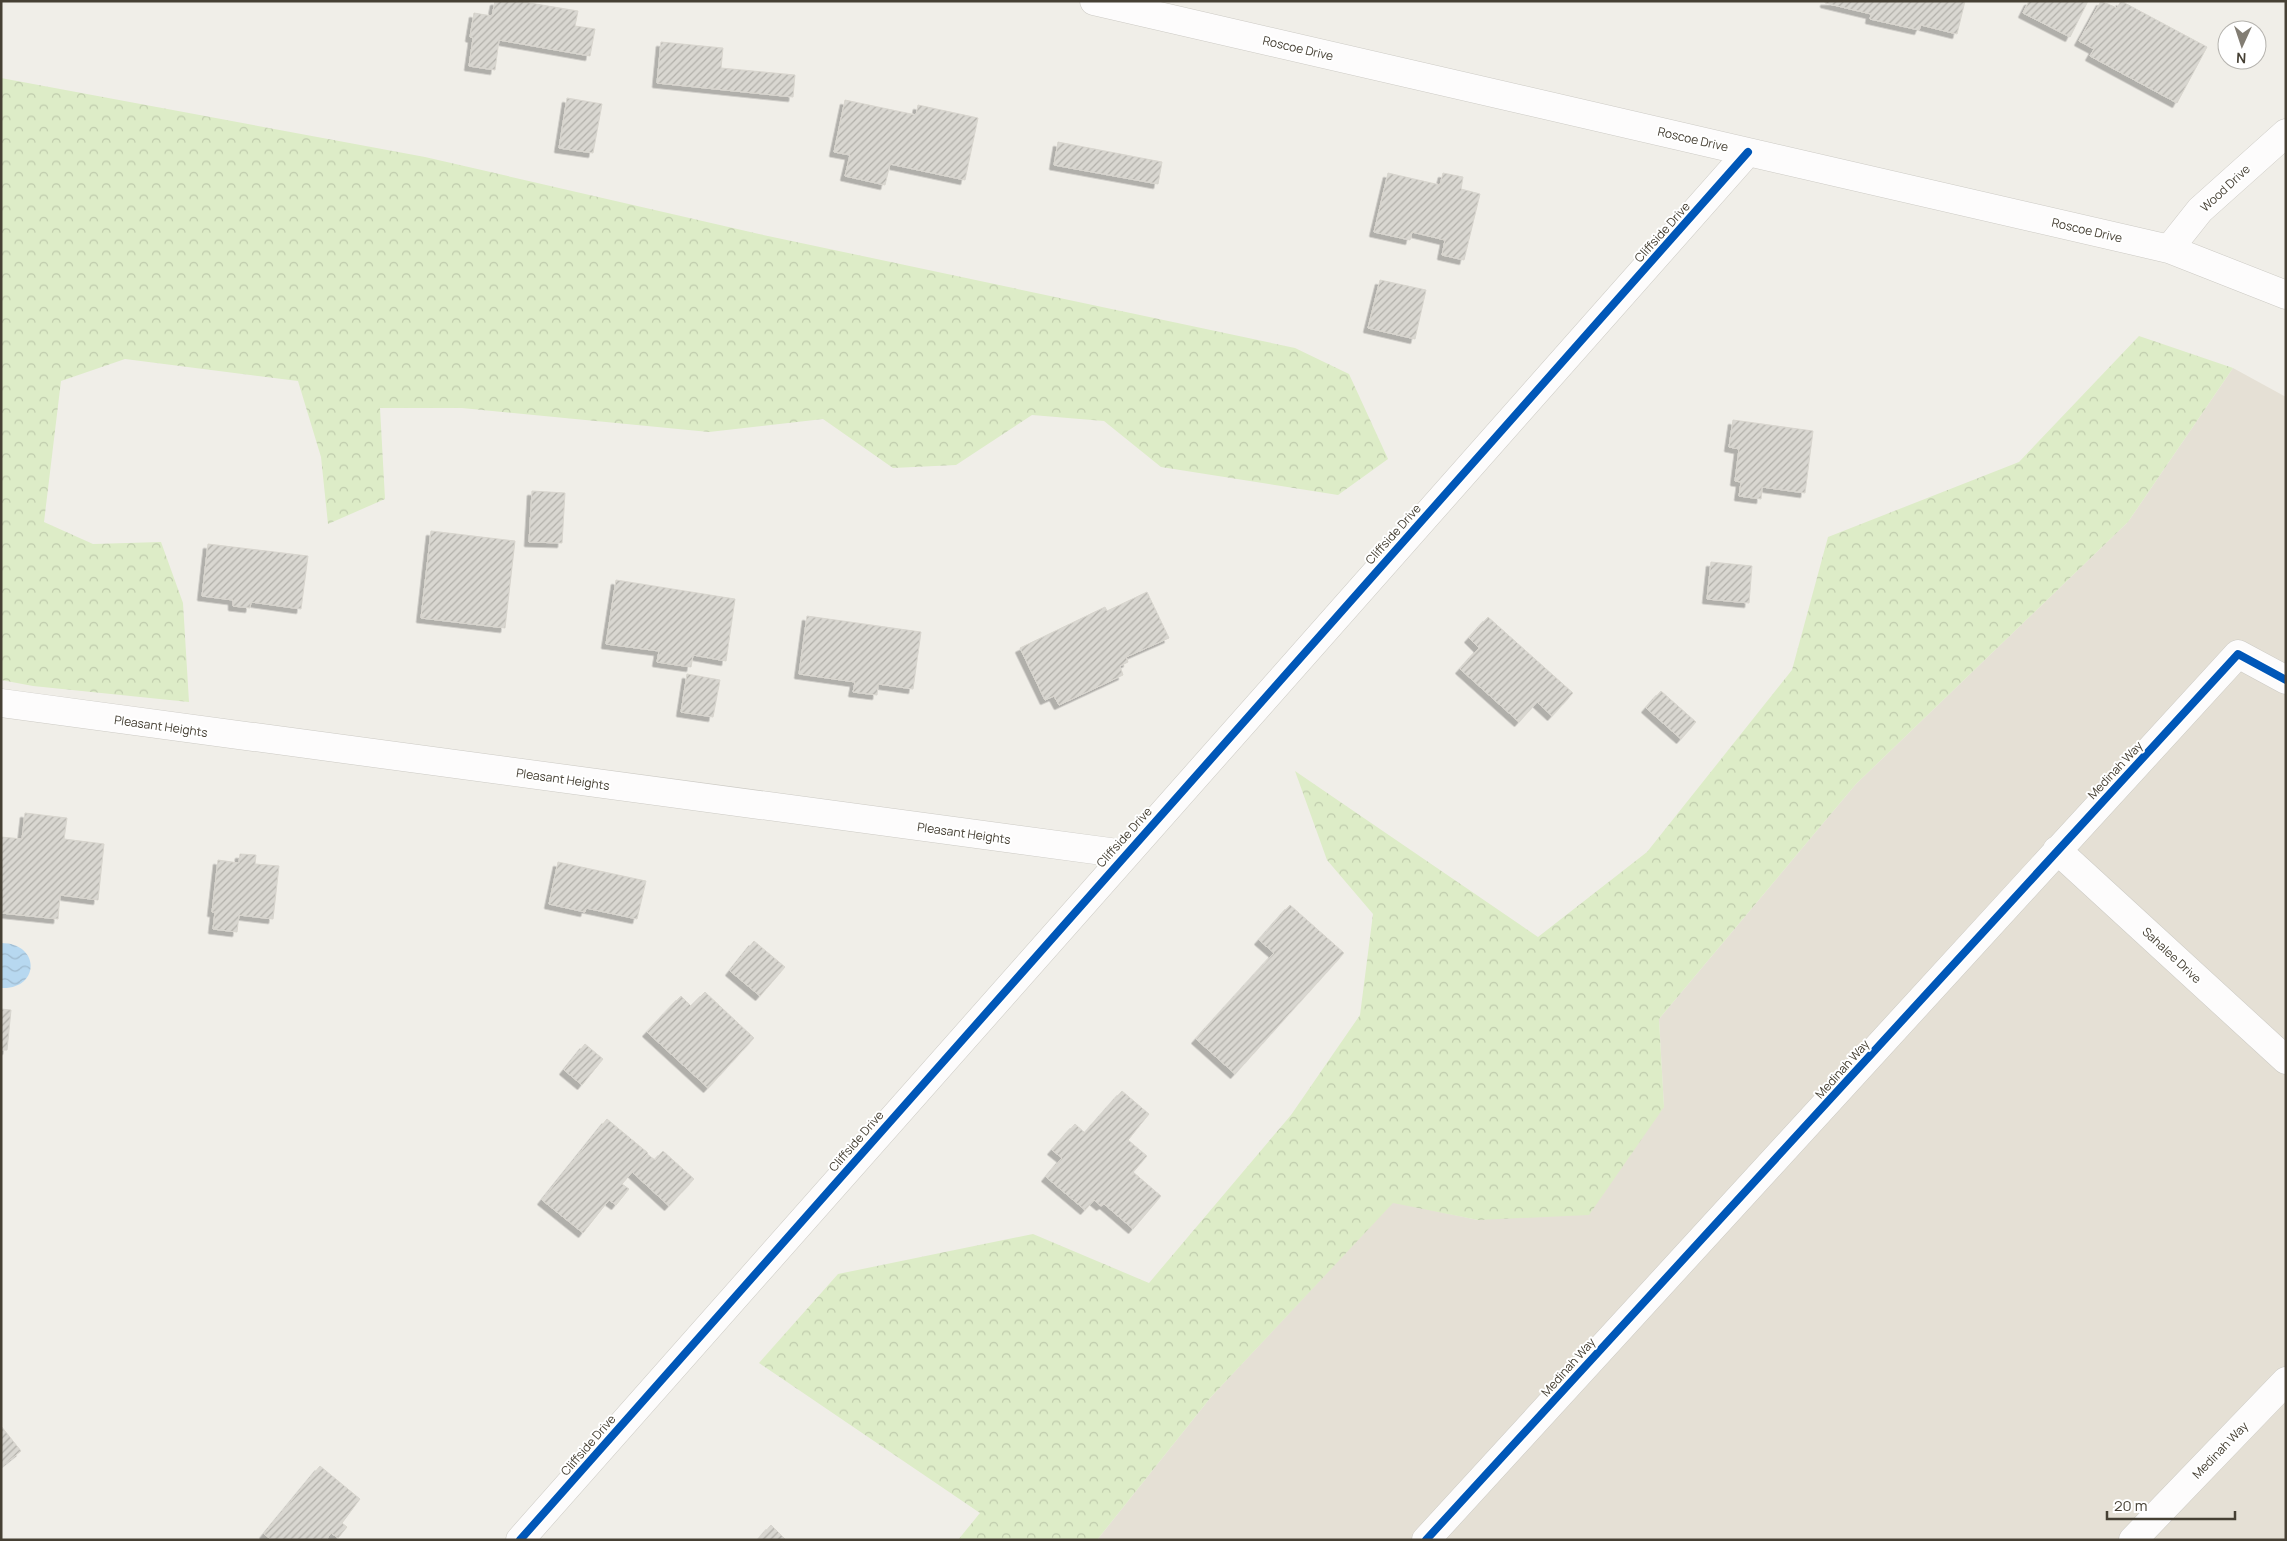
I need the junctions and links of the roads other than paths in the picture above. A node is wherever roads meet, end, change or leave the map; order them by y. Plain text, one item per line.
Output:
1 (1094, 1) edge
2 (2286, 133) edge
3 (1748, 152) junction
4 (2169, 248) junction
5 (2286, 296) edge
6 (2286, 680) edge
7 (1, 703) edge
8 (2057, 850) junction
9 (1124, 854) junction
10 (2286, 1060) edge
11 (2286, 1382) edge
12 (520, 1540) edge
13 (1426, 1540) edge
14 (2132, 1540) edge

1 - 3 street, Roscoe Drive
2 - 4 street, Wood Drive
3 - 4 street, Roscoe Drive
3 - 9 street, Cliffside Drive
4 - 5 street, Roscoe Drive
6 - 8 street, Medinah Way
7 - 9 street, Pleasant Heights
8 - 10 street, Sahalee Drive
8 - 13 street, Medinah Way
9 - 12 street, Cliffside Drive
11 - 14 street, Medinah Way

